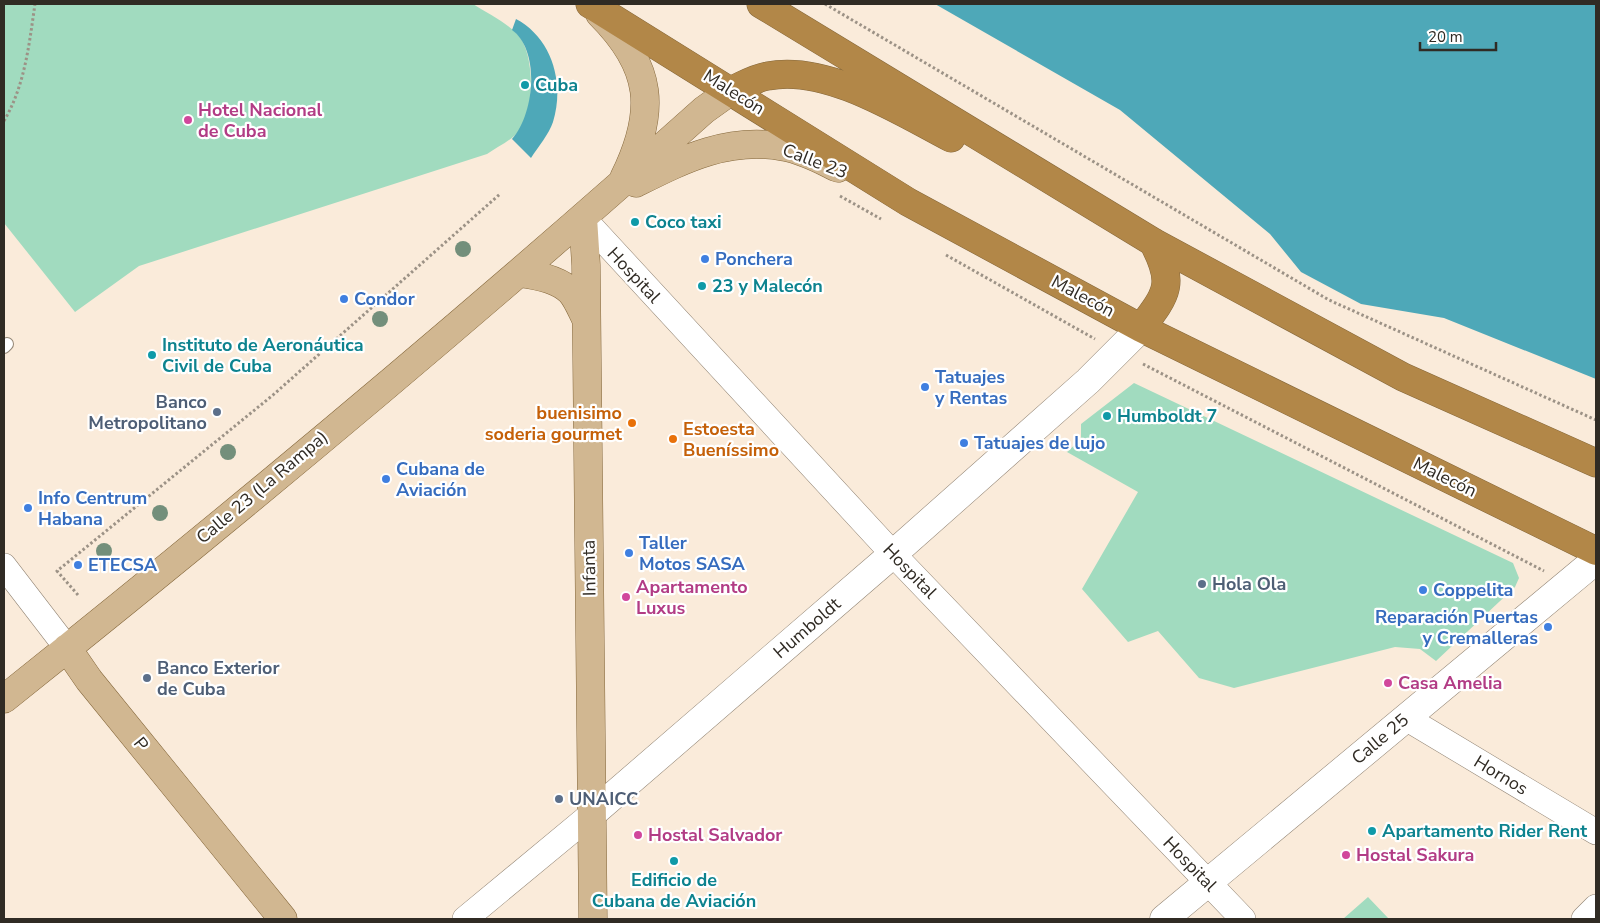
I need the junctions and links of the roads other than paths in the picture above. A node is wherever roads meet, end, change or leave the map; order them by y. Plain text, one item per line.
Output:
1 (590, 4) edge
2 (761, 4) edge
3 (732, 90) junction
4 (1039, 171) junction
5 (607, 196) junction
6 (908, 202) junction
7 (583, 218) junction
8 (1154, 242) junction
9 (519, 273) junction
10 (585, 317) junction
11 (1141, 328) junction
12 (1596, 464) edge
13 (1596, 550) edge
14 (893, 554) junction
15 (1596, 560) edge
16 (4, 566) edge
17 (67, 648) junction
18 (4, 700) edge
19 (1406, 718) junction
20 (594, 813) junction
21 (1596, 832) edge
22 (1208, 882) junction
23 (1596, 907) edge
24 (283, 919) edge
25 (465, 919) edge
26 (594, 919) edge
27 (1164, 919) edge
28 (1243, 919) edge
29 (1584, 919) edge

1 - 3 highway, Malecón
1 - 5 main road
2 - 4 highway
3 - 4 highway
3 - 5 main road, Calle 23
3 - 6 highway, Malecón
4 - 8 highway
5 - 6 main road, Calle 23
5 - 7 main road, Calle 23
6 - 11 highway, Malecón
7 - 9 main road, Calle 23
7 - 10 main road, Infanta
7 - 14 street, Hospital
8 - 11 highway
8 - 12 highway
9 - 10 main road
9 - 17 main road, Calle 23 (La Rampa)
10 - 20 main road, Infanta
11 - 13 highway, Malecón
11 - 14 street, Humboldt
14 - 20 street, Humboldt
14 - 22 street, Hospital
15 - 19 street, Calle 25
16 - 17 street, P
17 - 18 main road, Calle 23 (La Rampa)
17 - 24 main road, P
19 - 21 street, Hornos
19 - 22 street, Calle 25
20 - 25 street, Humboldt
20 - 26 main road, Infanta
22 - 27 street, Calle 25
22 - 28 street, Hospital
23 - 29 street

